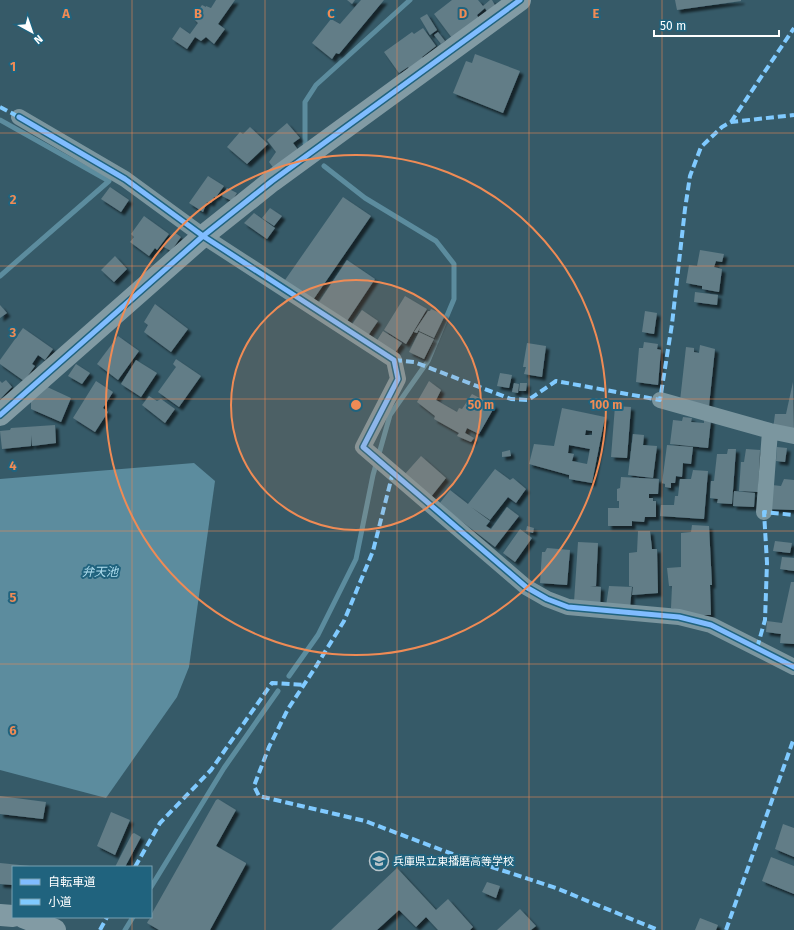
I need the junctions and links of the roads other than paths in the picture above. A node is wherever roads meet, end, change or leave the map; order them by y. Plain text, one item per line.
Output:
1 (520, 0) edge
2 (19, 117) dead end
3 (203, 236) junction
4 (660, 400) dead end
5 (0, 415) edge
6 (770, 431) junction
7 (794, 436) edge
8 (764, 512) dead end
9 (794, 667) edge
10 (0, 915) edge
11 (12, 916) edge
12 (25, 918) edge
13 (55, 930) edge

1 - 3 street
2 - 3 street
3 - 5 street
3 - 9 street
4 - 6 street
6 - 7 street
6 - 8 street
10 - 11 street
12 - 13 street

